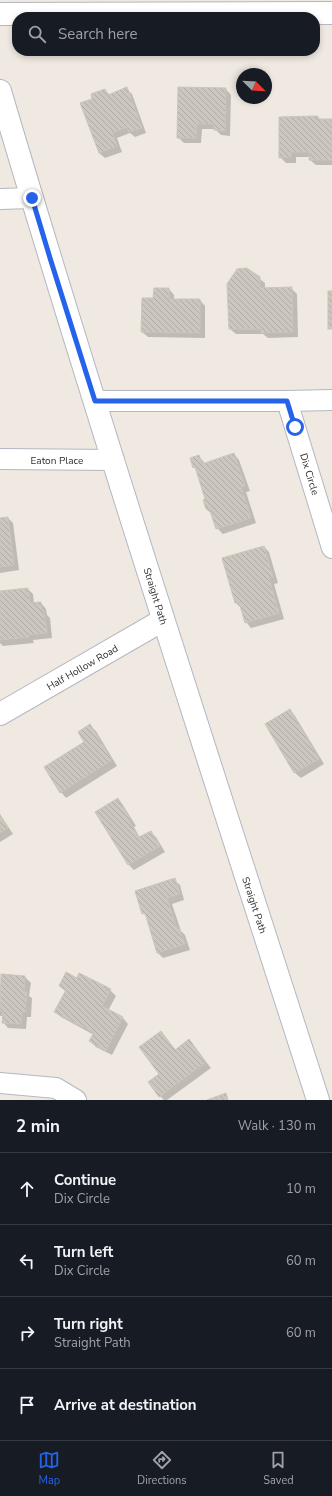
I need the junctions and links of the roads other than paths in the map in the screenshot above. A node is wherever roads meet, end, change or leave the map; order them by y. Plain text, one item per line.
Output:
1 (164, 7) edge
2 (47, 12) edge
3 (332, 12) edge
4 (12, 13) edge
5 (0, 14) edge
6 (0, 91) edge
7 (32, 198) junction
8 (0, 199) edge
9 (332, 400) edge
10 (95, 401) junction
11 (287, 401) junction
12 (0, 459) edge
13 (114, 460) junction
14 (332, 548) edge
15 (163, 620) junction
16 (0, 714) edge
17 (0, 1083) edge
18 (76, 1100) edge
19 (318, 1100) edge

1 - 2 main road
1 - 3 main road
4 - 5 main road
6 - 7 main road, Straight Path
7 - 8 street
7 - 10 main road, Straight Path
9 - 11 street
10 - 11 street
10 - 13 main road, Straight Path
11 - 14 street, Dix Circle
12 - 13 street, Eaton Place
13 - 15 main road, Straight Path
15 - 16 main road, Half Hollow Road
15 - 19 main road, Straight Path
17 - 18 street

